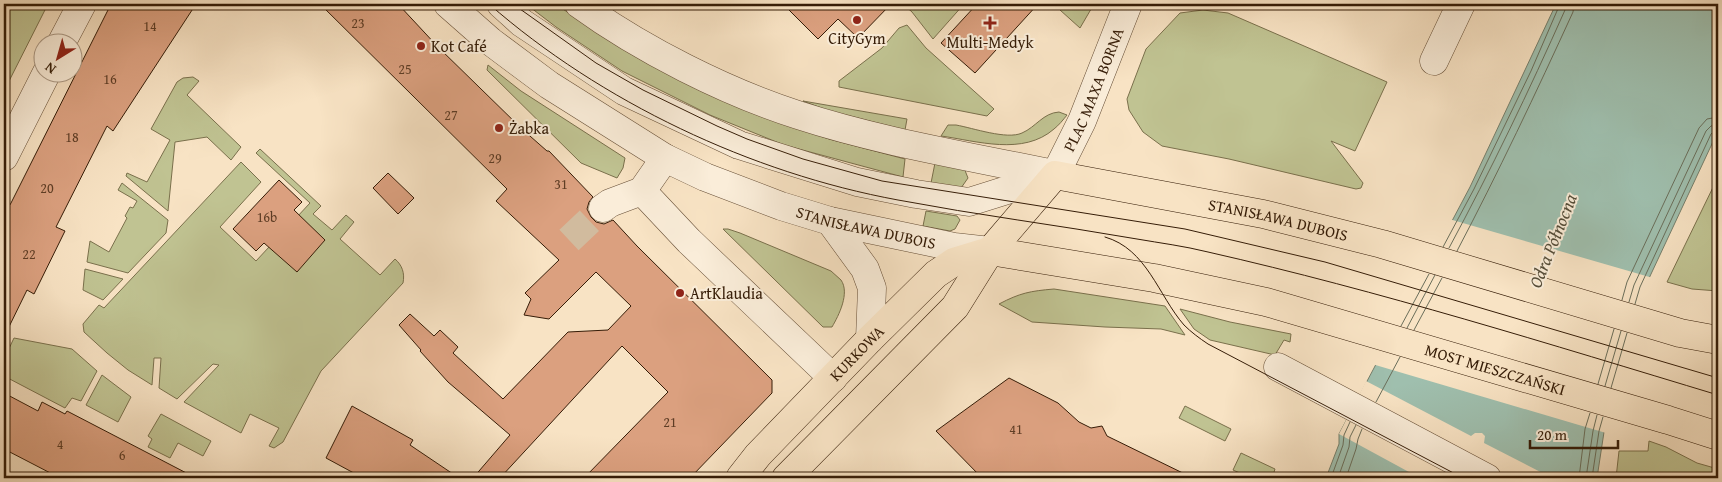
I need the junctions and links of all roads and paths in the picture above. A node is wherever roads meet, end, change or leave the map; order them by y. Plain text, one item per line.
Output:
1 (82, 4) edge
2 (448, 4) edge
3 (460, 4) edge
4 (501, 4) edge
5 (579, 4) edge
6 (1128, 4) edge
7 (1461, 4) edge
8 (67, 32) edge
9 (480, 33) junction
10 (1434, 61) dead end
11 (42, 82) edge
12 (4, 157) edge
13 (665, 158) junction
14 (1055, 174) junction
15 (642, 191) junction
16 (603, 208) tunnel mouth
17 (830, 221) junction
18 (990, 251) junction
19 (1337, 321) joint
20 (870, 339) junction
21 (1718, 340) edge
22 (1278, 367) dead end
23 (833, 378) junction
24 (1718, 436) edge
25 (740, 478) edge
26 (786, 478) edge
27 (1487, 478) edge

1 - 8 street
2 - 9 street, STANISŁAWA DUBOIS
3 - 9 street
4 - 14 street
5 - 14 street, STANISŁAWA DUBOIS
6 - 14 street, PLAC MAXA BORNA
7 - 10 street
9 - 13 street, STANISŁAWA DUBOIS
11 - 12 street
13 - 15 street
13 - 17 street, STANISŁAWA DUBOIS
14 - 18 main road
14 - 21 main road, STANISŁAWA DUBOIS
15 - 16 street
15 - 23 street
17 - 18 street, STANISŁAWA DUBOIS
17 - 20 street
18 - 19 main road, STANISŁAWA DUBOIS
18 - 20 main road, KURKOWA
18 - 26 main road
19 - 24 main road, MOST MIESZCZAŃSKI
20 - 23 main road, KURKOWA
22 - 27 street
23 - 25 main road, KURKOWA

